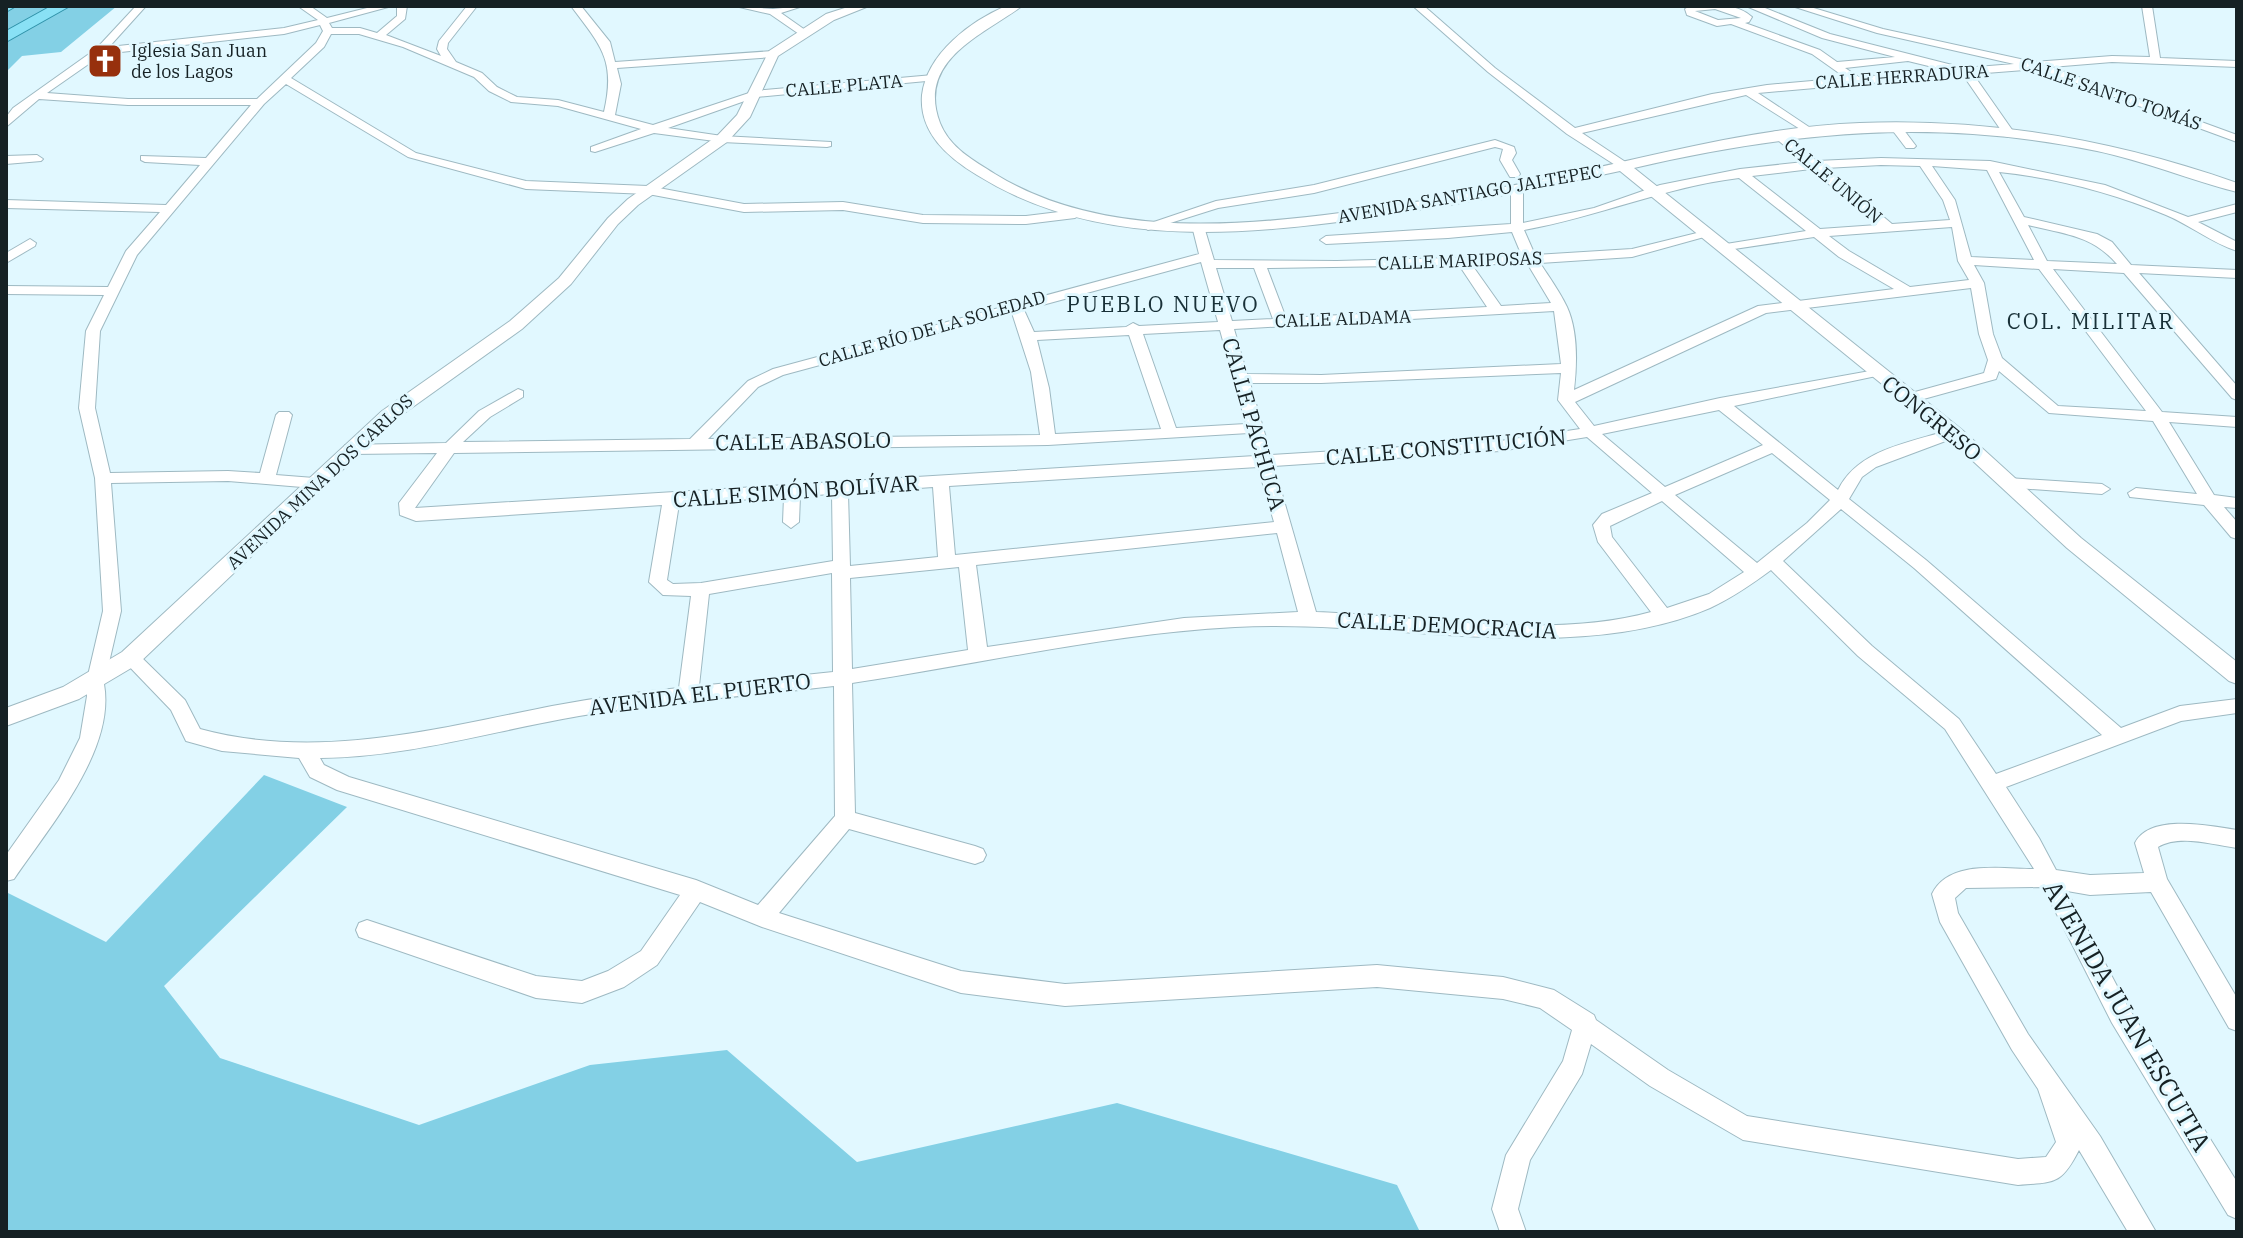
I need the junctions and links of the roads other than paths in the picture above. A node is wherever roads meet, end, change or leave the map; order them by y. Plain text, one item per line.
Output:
1 (62, 6) edge
2 (141, 6) edge
3 (303, 6) edge
4 (387, 6) edge
5 (402, 6) edge
6 (472, 6) edge
7 (576, 6) edge
8 (740, 6) edge
9 (798, 6) edge
10 (863, 6) edge
11 (1016, 6) edge
12 (1418, 6) edge
13 (1695, 6) edge
14 (1797, 6) edge
15 (2147, 6) edge
16 (773, 12) junction
17 (1749, 12) edge
18 (1823, 15) junction
19 (1773, 16) junction
20 (1735, 23) junction
21 (327, 26) junction
22 (803, 32) junction
23 (379, 36) junction
24 (6, 37) edge
25 (100, 51) junction
26 (773, 54) junction
27 (1916, 58) junction
28 (2155, 59) junction
29 (452, 64) junction
30 (2237, 64) edge
31 (611, 65) junction
32 (1839, 65) junction
33 (2041, 67) junction
34 (1966, 72) junction
35 (284, 78) junction
36 (933, 78) junction
37 (1856, 80) junction
38 (1748, 91) junction
39 (755, 94) junction
40 (38, 96) junction
41 (260, 102) junction
42 (609, 117) junction
43 (6, 124) edge
44 (1896, 127) junction
45 (653, 129) junction
46 (1808, 131) junction
47 (1571, 132) junction
48 (1777, 134) junction
49 (2009, 134) junction
50 (722, 139) junction
51 (2237, 139) edge
52 (827, 144) dead end
53 (1910, 146) dead end
54 (595, 149) dead end
55 (145, 158) dead end
56 (37, 159) dead end
57 (6, 160) edge
58 (211, 162) junction
59 (1924, 163) junction
60 (1815, 165) junction
61 (1990, 165) junction
62 (1623, 166) junction
63 (1740, 173) junction
64 (1515, 181) junction
65 (2237, 188) edge
66 (648, 190) junction
67 (1655, 190) junction
68 (6, 204) edge
69 (2237, 208) edge
70 (171, 209) junction
71 (1075, 214) junction
72 (2018, 219) junction
73 (2190, 220) junction
74 (1317, 221) junction
75 (1955, 223) junction
76 (1148, 226) junction
77 (1517, 228) junction
78 (1889, 228) junction
79 (1199, 230) junction
80 (1815, 233) junction
81 (1709, 234) junction
82 (1326, 240) junction
83 (30, 243) dead end
84 (2237, 247) edge
85 (1726, 248) junction
86 (1530, 258) junction
87 (6, 259) edge
88 (1208, 260) junction
89 (1462, 260) junction
90 (1965, 261) junction
91 (2042, 263) junction
92 (1259, 264) junction
93 (1337, 265) junction
94 (2128, 269) junction
95 (2237, 274) edge
96 (1977, 283) junction
97 (6, 290) edge
98 (109, 291) junction
99 (1907, 291) junction
100 (1794, 304) junction
101 (1016, 306) junction
102 (1560, 307) junction
103 (1497, 311) junction
104 (1281, 322) junction
105 (1226, 323) junction
106 (1133, 327) junction
107 (1030, 336) junction
108 (1995, 360) junction
109 (1569, 368) junction
110 (1876, 372) junction
111 (1241, 378) junction
112 (518, 394) dead end
113 (2237, 395) edge
114 (1909, 398) junction
115 (1566, 400) junction
116 (1720, 403) junction
117 (284, 415) dead end
118 (2157, 416) junction
119 (2237, 422) edge
120 (1255, 428) junction
121 (1170, 432) junction
122 (1590, 432) junction
123 (1954, 433) junction
124 (1048, 440) junction
125 (696, 442) junction
126 (449, 447) junction
127 (1773, 447) junction
128 (351, 449) junction
129 (1265, 462) junction
130 (103, 478) junction
131 (267, 479) junction
132 (941, 481) junction
133 (314, 483) junction
134 (2008, 483) junction
135 (840, 486) junction
136 (2102, 489) dead end
137 (792, 490) junction
138 (2136, 493) dead end
139 (1666, 495) junction
140 (671, 500) junction
141 (1840, 500) junction
142 (2209, 500) junction
143 (2237, 503) edge
144 (791, 522) dead end
145 (1283, 527) junction
146 (2237, 533) edge
147 (967, 561) junction
148 (947, 563) junction
149 (1764, 566) junction
150 (840, 569) junction
151 (701, 589) junction
152 (1663, 615) junction
153 (1309, 618) junction
154 (978, 653) junction
155 (130, 658) junction
156 (2237, 675) edge
157 (842, 677) junction
158 (95, 684) junction
159 (688, 695) junction
160 (2237, 706) edge
161 (6, 717) edge
162 (2118, 737) junction
163 (304, 749) junction
164 (1992, 784) junction
165 (845, 819) junction
166 (2237, 839) edge
167 (975, 855) dead end
168 (6, 872) edge
169 (2047, 878) junction
170 (2157, 882) junction
171 (696, 890) junction
172 (762, 917) junction
173 (367, 930) dead end
174 (2237, 1020) edge
175 (1586, 1023) junction
176 (2050, 1090) junction
177 (2237, 1206) edge
178 (1513, 1232) edge
179 (2143, 1232) edge

1 - 24 main road
2 - 25 street
3 - 21 street
4 - 21 street
5 - 23 street
6 - 29 street
7 - 31 street
8 - 16 street
9 - 16 street
10 - 22 street, AVENIDA MINA DOS CARLOS
11 - 36 street
12 - 47 street
13 - 17 street
13 - 20 street
14 - 18 street, CALLE SANTO TOMÁS
15 - 28 street
16 - 22 street
17 - 19 street
17 - 20 street
18 - 19 street
18 - 33 street, CALLE SANTO TOMÁS
19 - 27 street
20 - 32 street
21 - 23 street
21 - 25 street
21 - 35 street
22 - 26 street, AVENIDA MINA DOS CARLOS
23 - 29 street
25 - 40 street
26 - 31 street
26 - 39 street, AVENIDA MINA DOS CARLOS
27 - 32 street
27 - 34 street
28 - 30 street, CALLE HERRADURA
28 - 33 street, CALLE HERRADURA
29 - 42 street
31 - 42 street
32 - 37 street
33 - 34 street, CALLE HERRADURA
33 - 51 street, CALLE SANTO TOMÁS
34 - 37 street, CALLE HERRADURA
34 - 49 street
35 - 41 street
35 - 66 street
36 - 39 street, CALLE PLATA
36 - 71 street, AVENIDA SANTIAGO JALTEPEC
37 - 38 street, CALLE HERRADURA
38 - 46 street
38 - 47 street, CALLE HERRADURA
39 - 45 street, CALLE PLATA
39 - 50 street, AVENIDA MINA DOS CARLOS
40 - 41 street
40 - 43 street
41 - 58 street
42 - 45 street
44 - 46 street, AVENIDA SANTIAGO JALTEPEC
44 - 49 street, AVENIDA SANTIAGO JALTEPEC
44 - 53 street
45 - 50 street
45 - 54 street, CALLE PLATA
46 - 48 street, AVENIDA SANTIAGO JALTEPEC
47 - 62 street
48 - 60 street, CALLE UNIÓN
48 - 62 street, AVENIDA SANTIAGO JALTEPEC
49 - 65 street, AVENIDA SANTIAGO JALTEPEC
50 - 52 street
50 - 66 street, AVENIDA MINA DOS CARLOS
55 - 58 street
56 - 57 street
58 - 70 street
59 - 60 street
59 - 61 street
59 - 75 street
60 - 63 street
60 - 78 street, CALLE UNIÓN
61 - 72 street
61 - 73 street
62 - 64 street, AVENIDA SANTIAGO JALTEPEC
62 - 67 street, CONGRESO
63 - 67 street
63 - 80 street
64 - 74 street, AVENIDA SANTIAGO JALTEPEC
64 - 76 street
64 - 77 street
66 - 71 street
66 - 128 street, AVENIDA MINA DOS CARLOS
67 - 77 street
67 - 81 street, CONGRESO
68 - 70 street
69 - 73 street
70 - 98 street
71 - 76 street, AVENIDA SANTIAGO JALTEPEC
72 - 91 street
72 - 94 street
73 - 84 street
74 - 79 street, AVENIDA SANTIAGO JALTEPEC
74 - 82 street
75 - 78 street
75 - 90 street
76 - 79 street, AVENIDA SANTIAGO JALTEPEC
77 - 82 street
77 - 86 street
78 - 80 street
79 - 88 street, CALLE PACHUCA
80 - 85 street
80 - 99 street
81 - 85 street, CONGRESO
81 - 86 street, CALLE MARIPOSAS
82 - 93 street
83 - 87 street
85 - 100 street, CONGRESO
86 - 89 street, CALLE MARIPOSAS
86 - 102 street
88 - 92 street, CALLE MARIPOSAS
88 - 101 street, CALLE RÍO DE LA SOLEDAD
88 - 105 street, CALLE PACHUCA
89 - 93 street, CALLE MARIPOSAS
89 - 103 street
90 - 91 street
90 - 96 street
91 - 94 street
91 - 118 street
92 - 93 street, CALLE MARIPOSAS
92 - 104 street
94 - 95 street
94 - 113 street
96 - 99 street
96 - 108 street
97 - 98 street
98 - 130 street
99 - 100 street
100 - 110 street, CONGRESO
100 - 115 street
101 - 107 street
101 - 125 street, CALLE RÍO DE LA SOLEDAD
102 - 103 street, CALLE ALDAMA
102 - 109 street
103 - 104 street, CALLE ALDAMA
104 - 105 street, CALLE ALDAMA
105 - 106 street, CALLE ALDAMA
105 - 111 street, CALLE PACHUCA
106 - 107 street, CALLE ALDAMA
106 - 121 street
107 - 124 street
108 - 114 street
108 - 118 street
109 - 111 street
109 - 115 street
110 - 114 street, CONGRESO
110 - 116 street, CALLE CONSTITUCIÓN
111 - 120 street, CALLE PACHUCA
112 - 126 street
114 - 123 street, CONGRESO
115 - 122 street, AVENIDA JUAN ESCUTIA
116 - 122 street, CALLE CONSTITUCIÓN
116 - 127 street
117 - 131 street
118 - 119 street
118 - 142 street
120 - 121 street, CALLE ABASOLO
120 - 129 street, CALLE PACHUCA
121 - 124 street, CALLE ABASOLO
122 - 129 street, CALLE CONSTITUCIÓN
122 - 139 street, AVENIDA JUAN ESCUTIA
123 - 134 street, CONGRESO
123 - 141 street, CALLE DEMOCRACIA
124 - 125 street, CALLE ABASOLO
125 - 126 street, CALLE ABASOLO
126 - 128 street, CALLE ABASOLO
126 - 140 street, CALLE SIMÓN BOLÍVAR
127 - 139 street
127 - 141 street
128 - 133 street, AVENIDA MINA DOS CARLOS
129 - 132 street, CALLE SIMÓN BOLÍVAR
129 - 145 street, CALLE PACHUCA
130 - 131 street
130 - 158 street
131 - 133 street
132 - 135 street, CALLE SIMÓN BOLÍVAR
132 - 148 street
133 - 155 street, AVENIDA MINA DOS CARLOS
134 - 136 street
134 - 156 street, CONGRESO
135 - 137 street, CALLE SIMÓN BOLÍVAR
135 - 150 street
137 - 140 street, CALLE SIMÓN BOLÍVAR
137 - 144 street
138 - 142 street
139 - 149 street, AVENIDA JUAN ESCUTIA
139 - 152 street
140 - 151 street
141 - 149 street, CALLE DEMOCRACIA
141 - 162 street
142 - 143 street
142 - 146 street
145 - 147 street
145 - 153 street, CALLE PACHUCA
147 - 148 street
147 - 154 street
148 - 150 street
149 - 152 street, CALLE DEMOCRACIA
149 - 164 street, AVENIDA JUAN ESCUTIA
150 - 151 street
150 - 157 street
151 - 159 street
152 - 153 street, CALLE DEMOCRACIA
153 - 154 street, AVENIDA EL PUERTO
154 - 157 street, AVENIDA EL PUERTO
155 - 158 street, AVENIDA MINA DOS CARLOS
155 - 163 street, AVENIDA EL PUERTO
157 - 159 street, AVENIDA EL PUERTO
157 - 165 street
158 - 161 street, AVENIDA MINA DOS CARLOS
158 - 168 street
159 - 163 street, AVENIDA EL PUERTO
160 - 162 street
162 - 164 street
163 - 171 street
164 - 169 street, AVENIDA JUAN ESCUTIA
165 - 167 street
165 - 172 street
166 - 170 street
169 - 170 street
169 - 176 street
169 - 177 street, AVENIDA JUAN ESCUTIA
170 - 174 street
171 - 172 street
171 - 173 street
172 - 175 street
175 - 176 street
175 - 178 street
176 - 179 street

